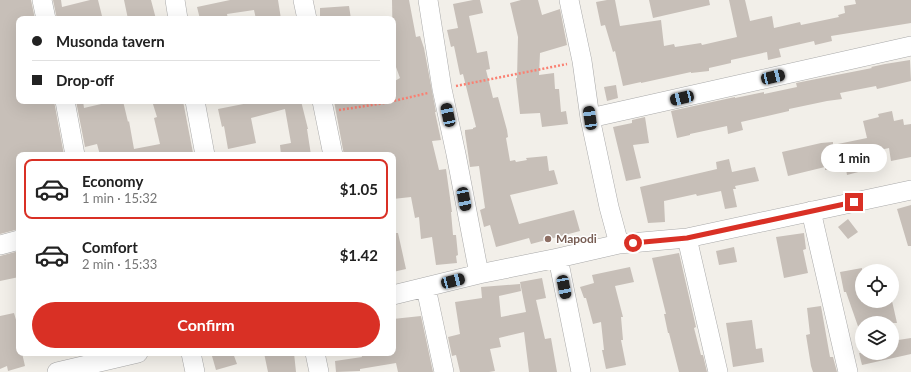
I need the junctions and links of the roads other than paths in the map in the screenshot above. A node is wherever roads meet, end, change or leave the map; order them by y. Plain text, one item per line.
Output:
1 (42, 0) edge
2 (174, 0) edge
3 (303, 0) edge
4 (428, 0) edge
5 (569, 0) edge
6 (45, 16) edge
7 (177, 16) edge
8 (306, 16) edge
9 (911, 46) edge
10 (65, 104) edge
11 (196, 104) edge
12 (323, 104) edge
13 (590, 118) junction
14 (74, 152) edge
15 (204, 152) edge
16 (332, 152) edge
17 (911, 190) edge
18 (811, 211) junction
19 (687, 238) junction
20 (16, 241) edge
21 (619, 244) junction
22 (0, 245) edge
23 (558, 258) junction
24 (479, 274) junction
25 (426, 288) junction
26 (396, 294) edge
27 (114, 356) edge
28 (192, 356) edge
29 (316, 356) edge
30 (62, 372) edge
31 (195, 372) edge
32 (319, 372) edge
33 (444, 372) edge
34 (581, 372) edge
35 (718, 372) edge
36 (848, 372) edge

1 - 6 street
2 - 7 street
3 - 8 street
4 - 24 street
5 - 13 street
9 - 13 street
10 - 14 street
11 - 15 street
12 - 16 street
13 - 21 street
17 - 18 street
18 - 19 street
18 - 36 street
19 - 21 street
19 - 35 street
20 - 22 street
21 - 23 street
23 - 24 street
23 - 34 street
24 - 25 street
25 - 26 street
25 - 33 street
27 - 30 street
28 - 31 street
29 - 32 street

